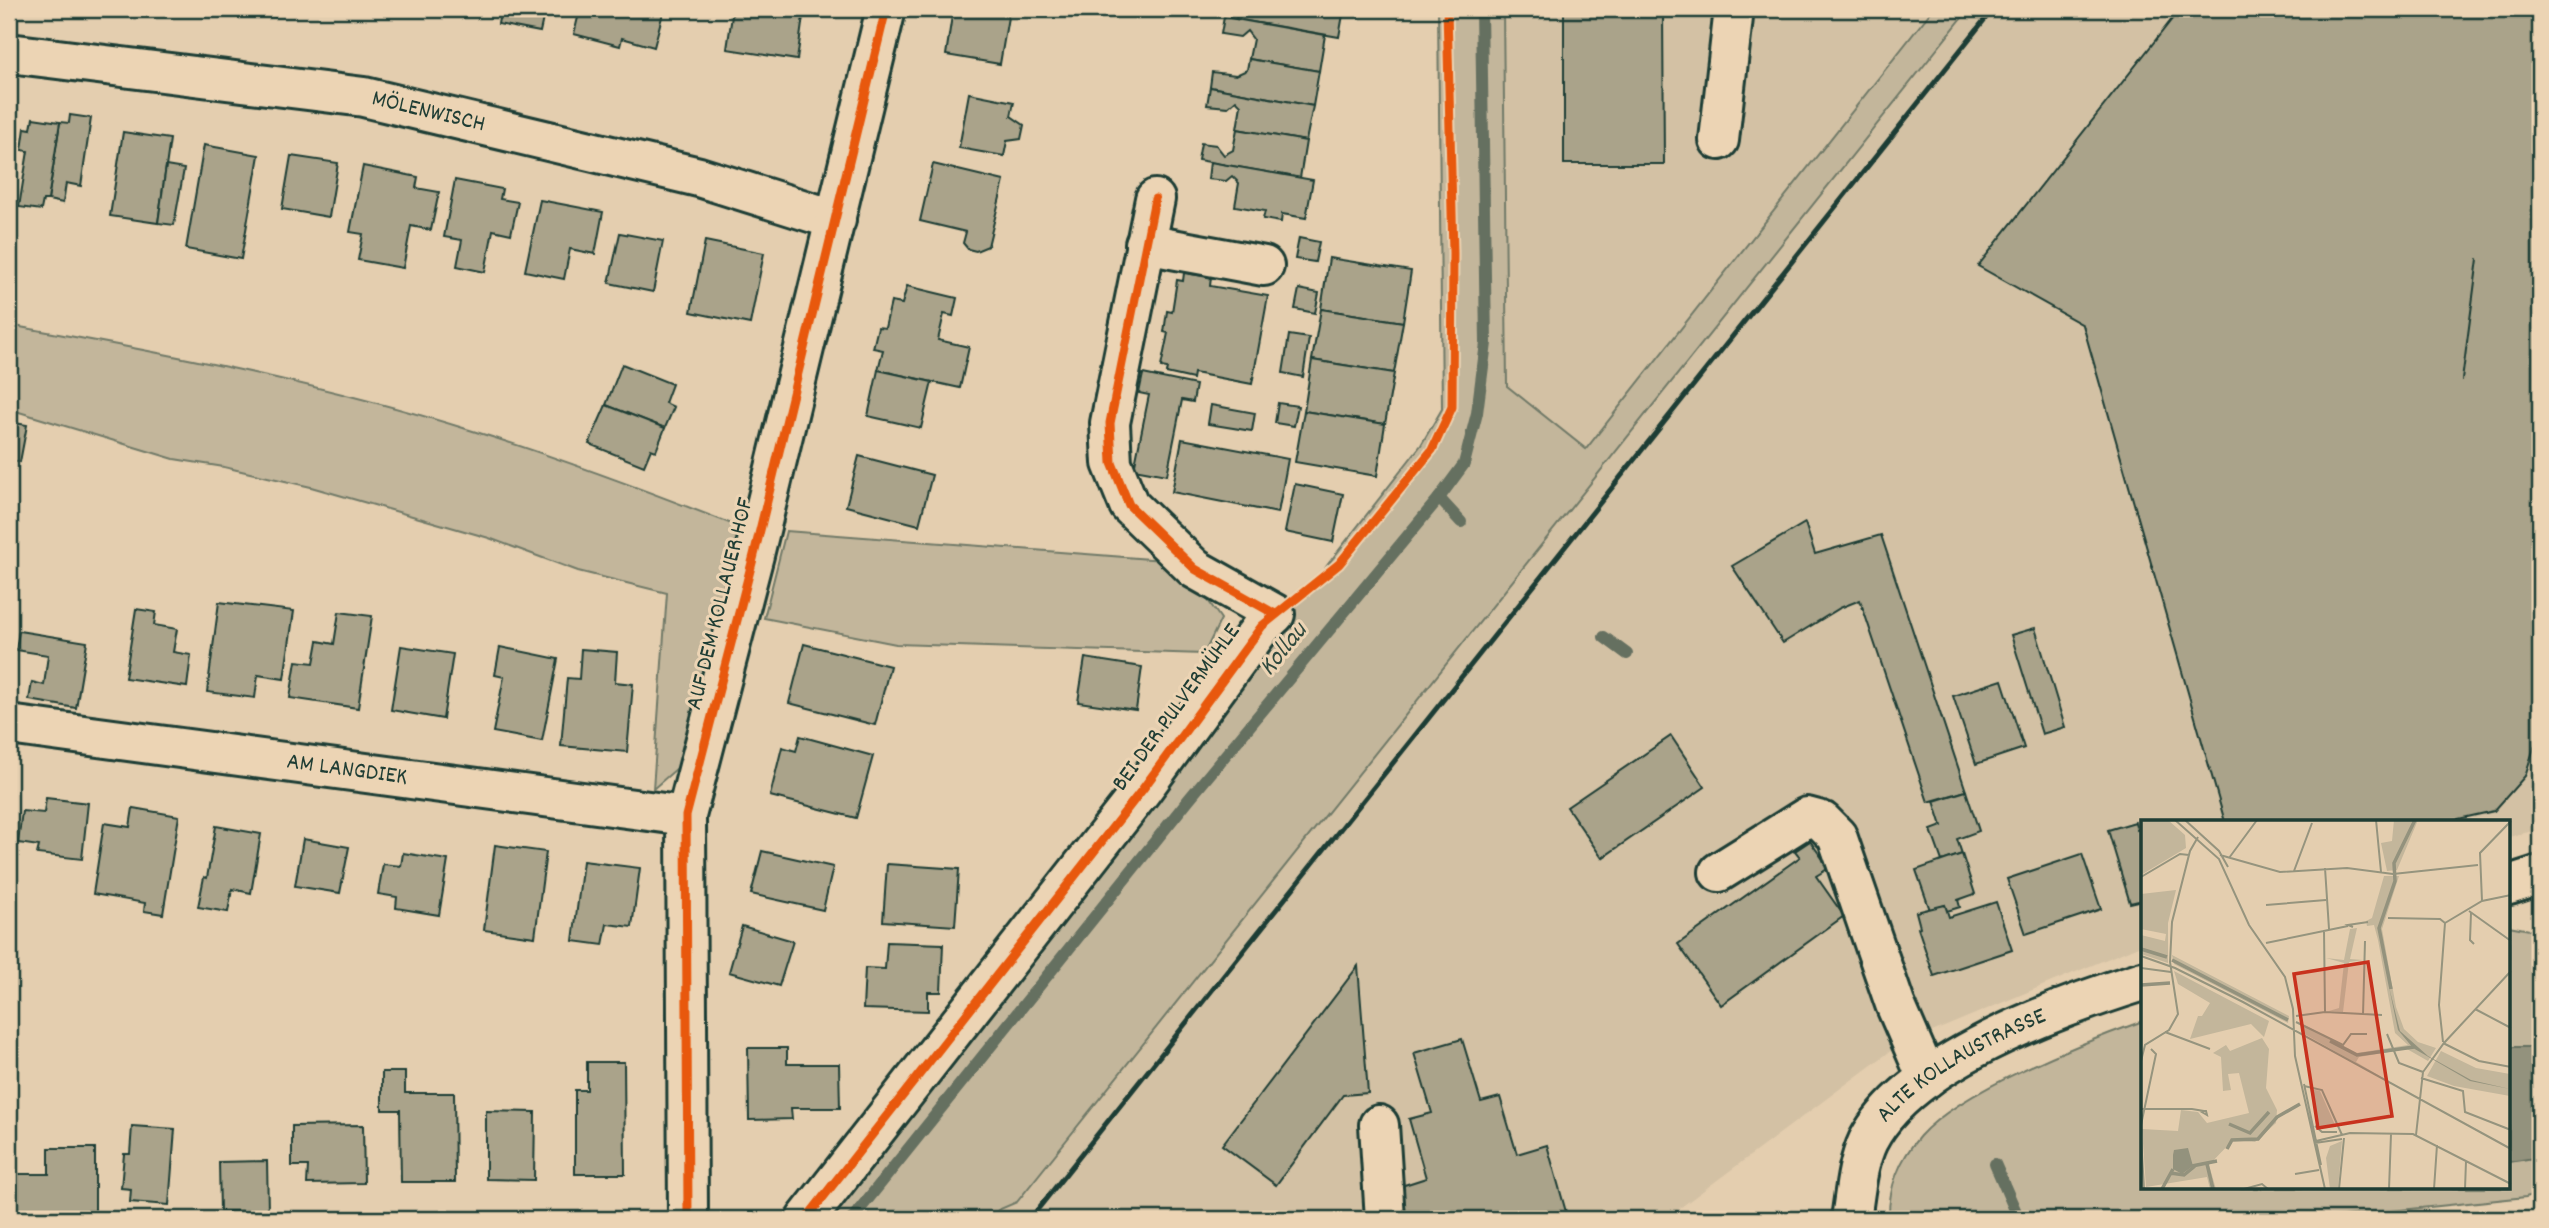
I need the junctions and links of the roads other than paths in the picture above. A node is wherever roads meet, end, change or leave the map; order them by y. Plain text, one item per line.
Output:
1 (886, 9) edge
2 (1734, 9) edge
3 (9, 53) edge
4 (1719, 140) dead end
5 (1155, 199) dead end
6 (836, 220) junction
7 (1145, 244) junction
8 (1264, 266) dead end
9 (9, 725) edge
10 (686, 816) junction
11 (1719, 872) dead end
12 (2141, 982) edge
13 (1927, 1079) junction
14 (1379, 1125) dead end
15 (688, 1219) edge
16 (806, 1219) edge
17 (1385, 1219) edge
18 (1852, 1219) edge

1 - 6 street, AUF DEM KOLLAUER HOF
2 - 4 street
3 - 6 street, MÖLENWISCH
5 - 7 street, BEI DER PULVERMÜHLE
6 - 10 street, AUF DEM KOLLAUER HOF
7 - 8 street
7 - 16 street, BEI DER PULVERMÜHLE
9 - 10 street, AM LANGDIEK
10 - 15 street, AUF DEM KOLLAUER HOF
11 - 13 street
12 - 13 street, ALTE KOLLAUSTRASSE
13 - 18 street, ALTE KOLLAUSTRASSE
14 - 17 street

